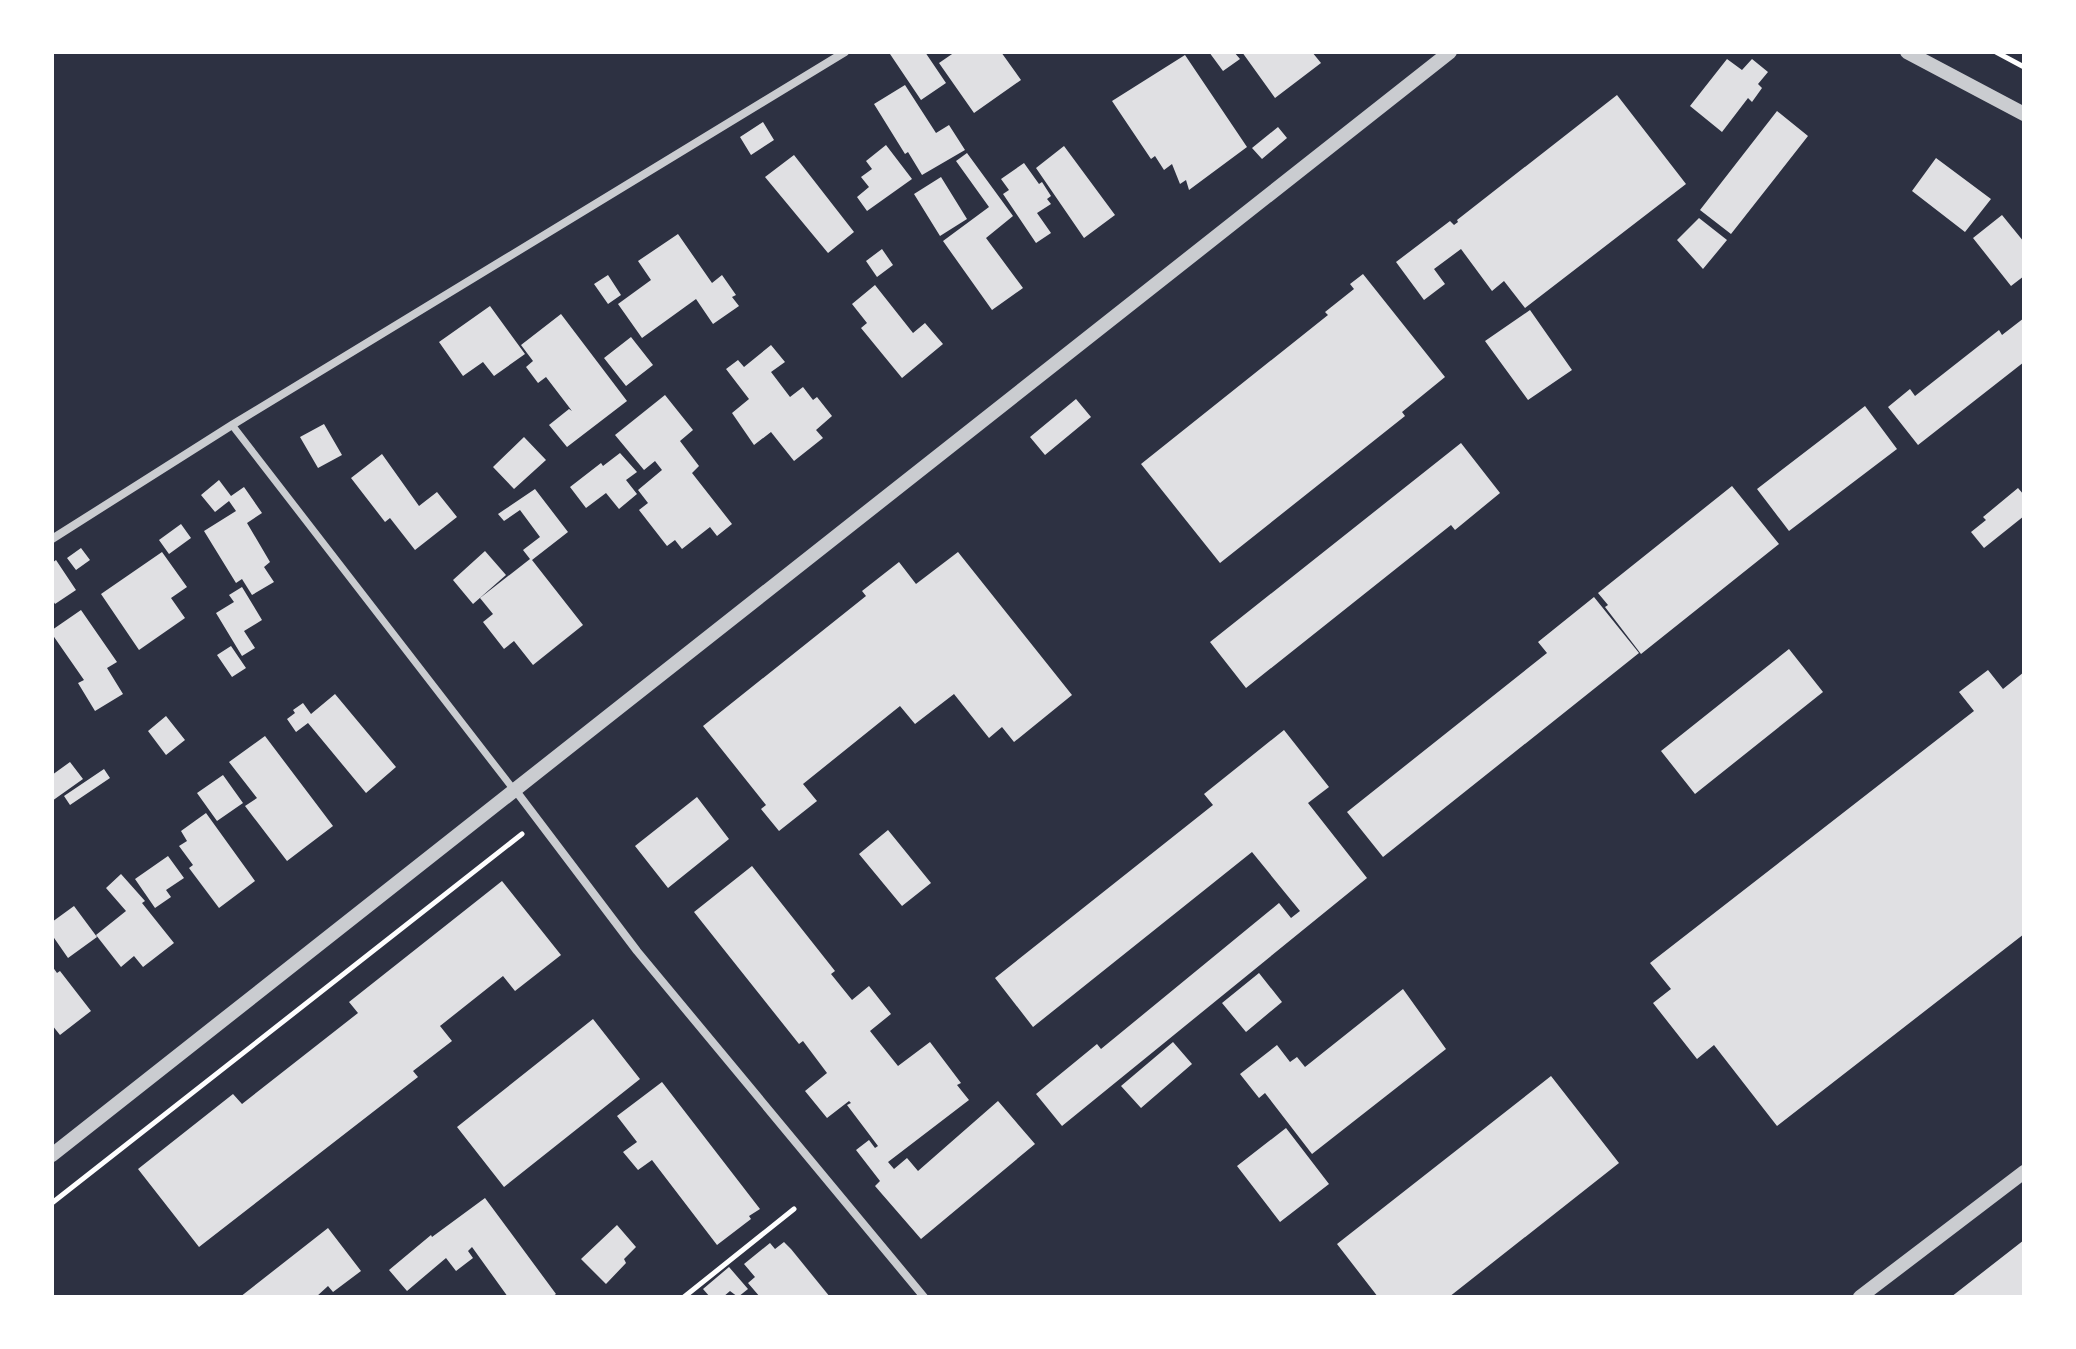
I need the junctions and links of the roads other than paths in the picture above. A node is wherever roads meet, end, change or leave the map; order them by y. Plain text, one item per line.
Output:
1 (845, 52) edge
2 (1450, 52) edge
3 (1907, 52) edge
4 (2024, 114) edge
5 (232, 425) junction
6 (52, 539) edge
7 (516, 791) junction
8 (52, 1155) edge
9 (2024, 1172) edge
10 (924, 1297) edge
11 (1860, 1297) edge

1 - 5 street
2 - 7 street
3 - 4 street
5 - 6 street
5 - 7 street
7 - 8 street
7 - 10 street
9 - 11 street

